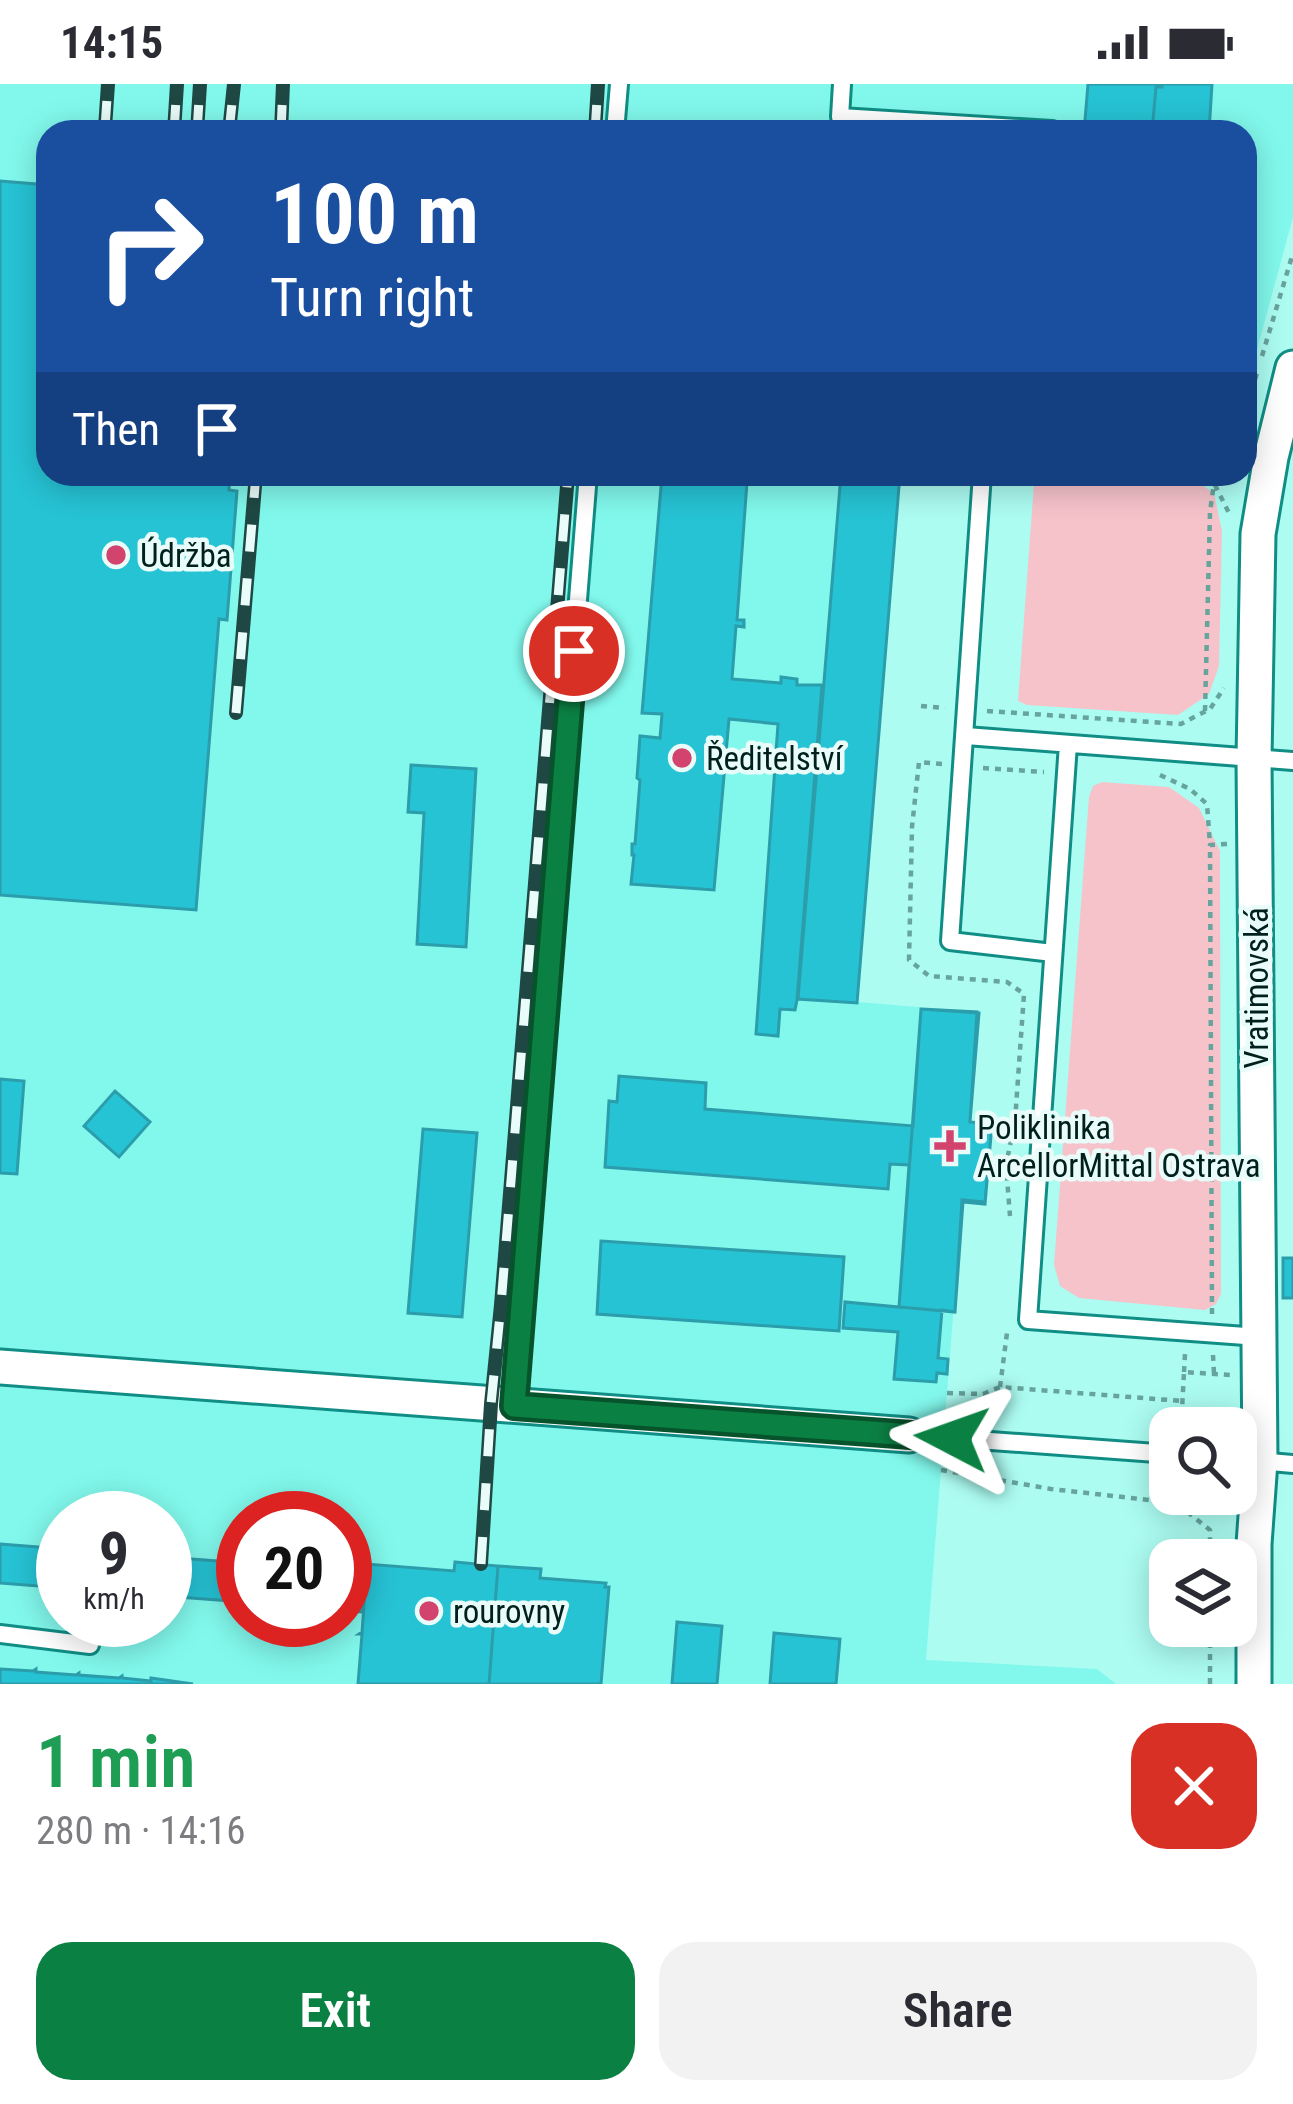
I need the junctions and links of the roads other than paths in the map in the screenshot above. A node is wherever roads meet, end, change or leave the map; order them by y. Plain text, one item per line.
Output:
1 (619, 84) edge
2 (842, 84) edge
3 (616, 120) edge
4 (839, 120) edge
5 (1293, 368) edge
6 (587, 486) edge
7 (981, 486) edge
8 (966, 736) junction
9 (1068, 744) junction
10 (1254, 759) junction
11 (1293, 760) edge
12 (1053, 953) junction
13 (1259, 1336) junction
14 (0, 1367) edge
15 (514, 1406) junction
16 (909, 1435) joint
17 (1149, 1452) edge
18 (1263, 1461) edge
19 (0, 1634) edge
20 (36, 1638) edge
21 (1254, 1684) edge

1 - 3 lane
2 - 4 lane
5 - 10 street, Vratimovská
6 - 15 lane
7 - 8 lane
8 - 9 lane
8 - 12 lane
9 - 10 lane
9 - 12 lane
10 - 11 lane
10 - 13 street, Vratimovská
12 - 13 lane
13 - 18 street, Vratimovská
14 - 15 street
15 - 16 street
16 - 17 lane
18 - 21 street, Vratimovská
19 - 20 lane

